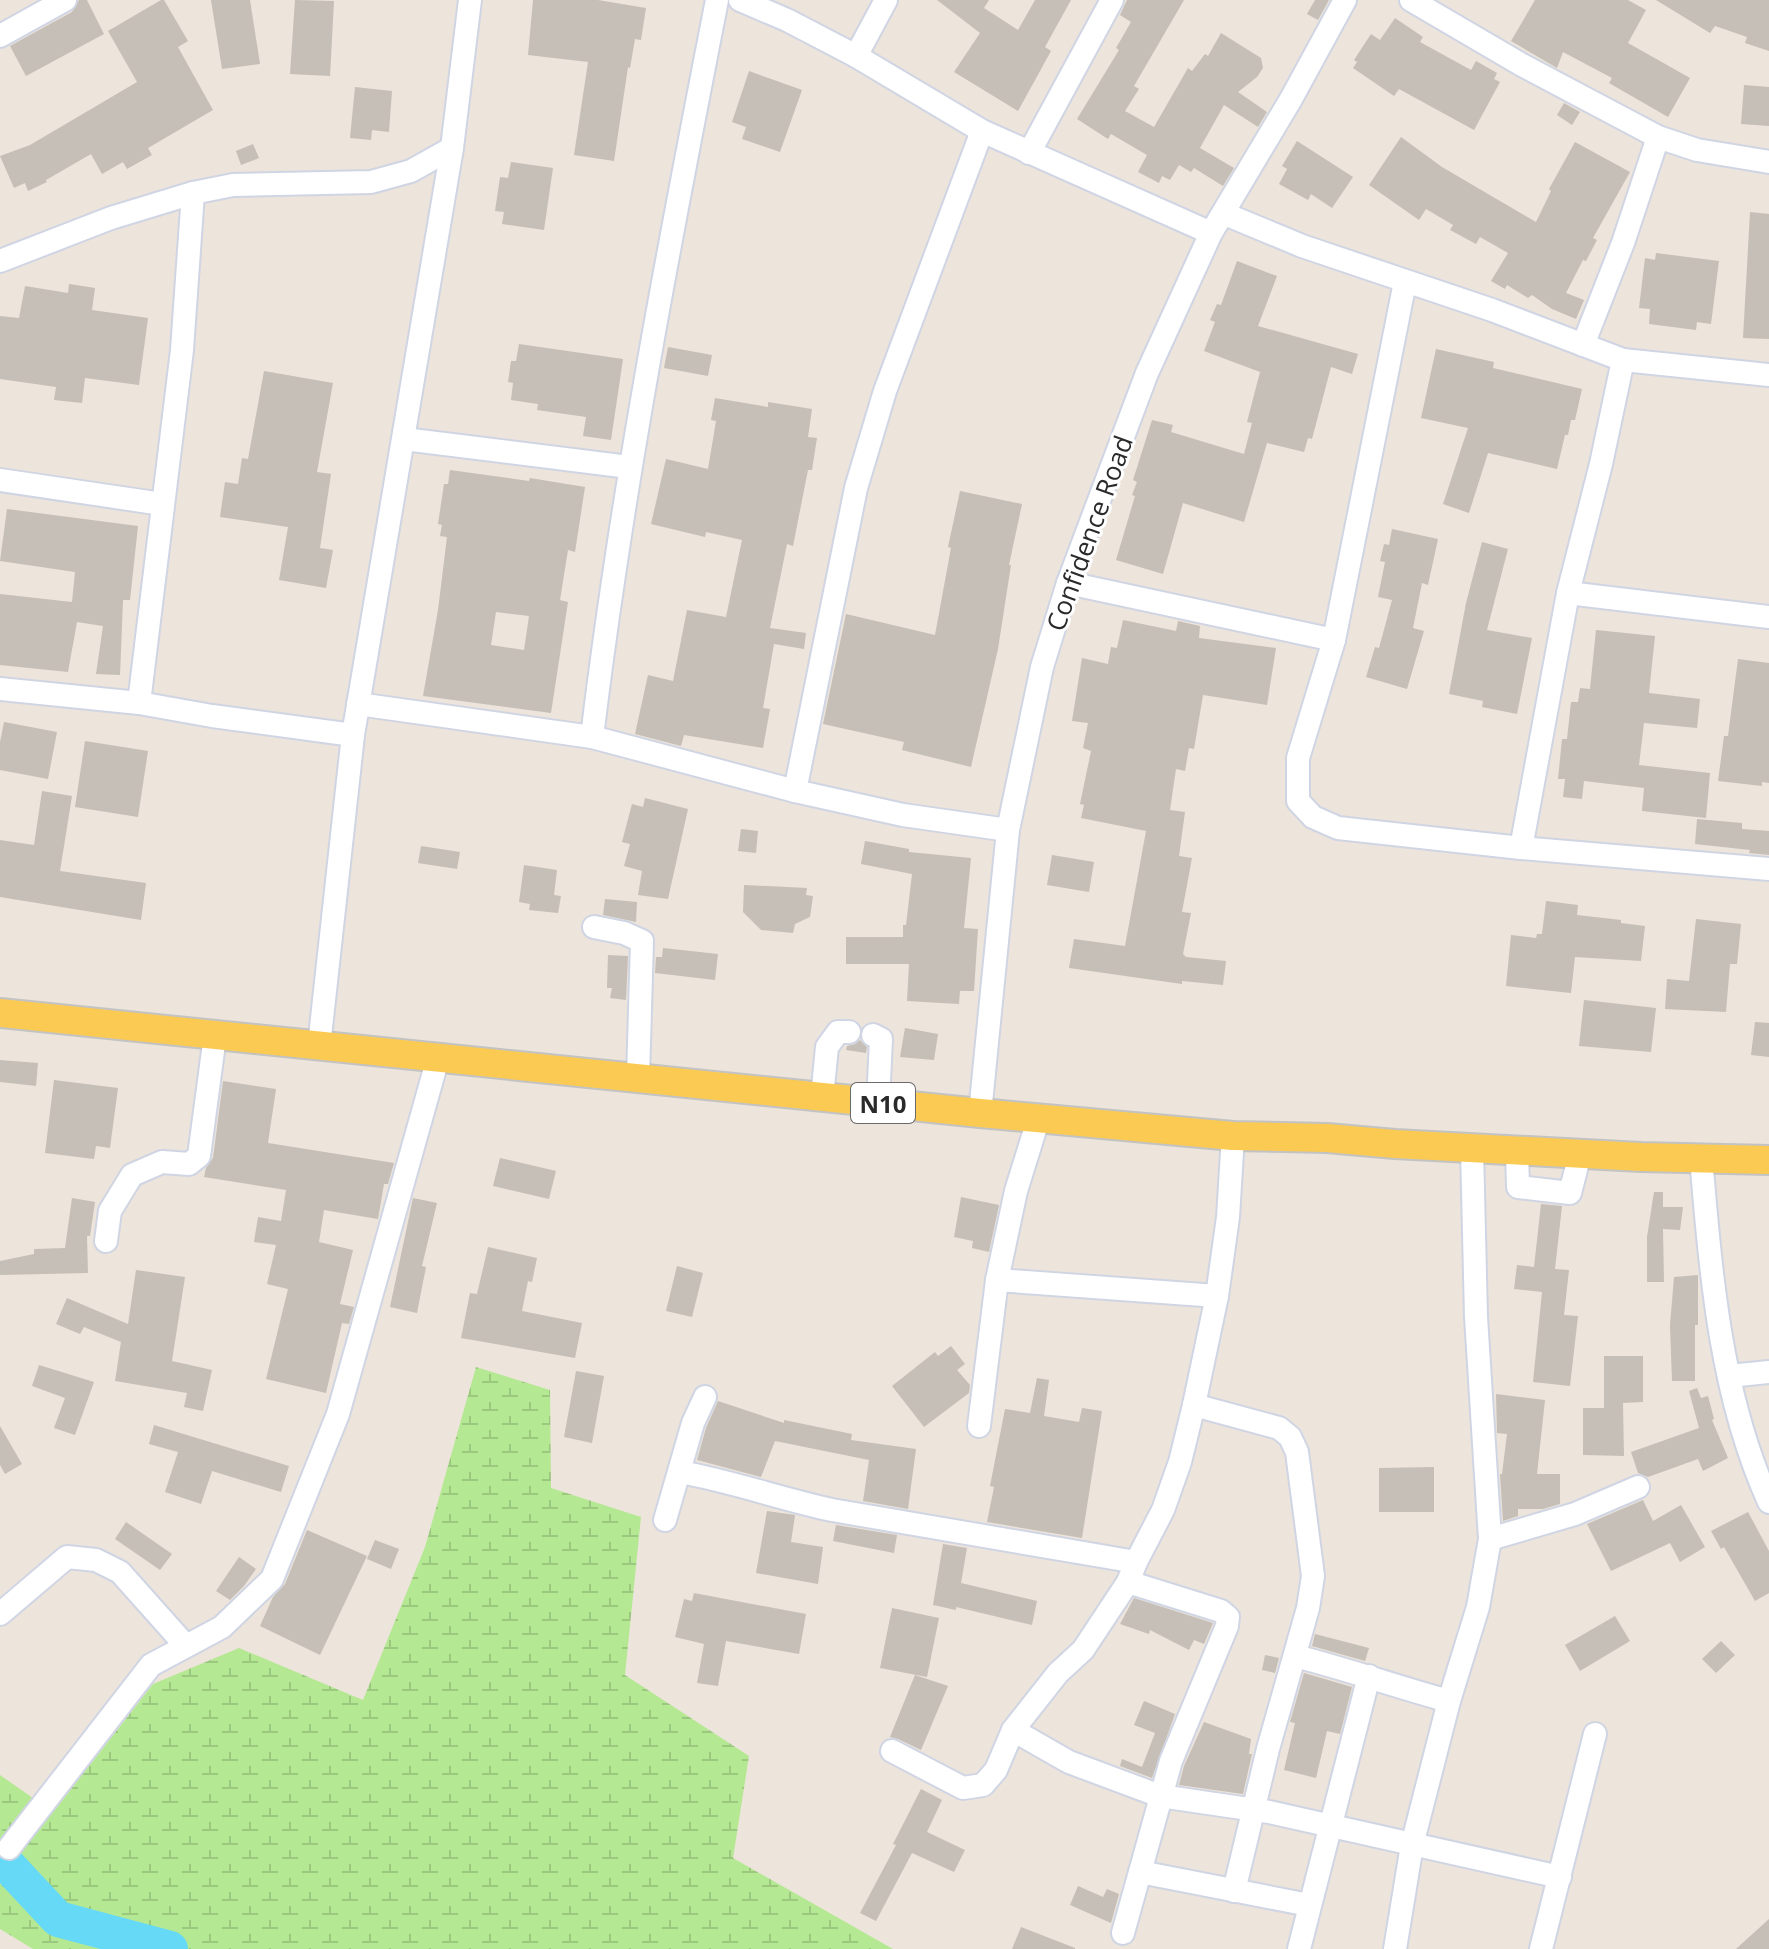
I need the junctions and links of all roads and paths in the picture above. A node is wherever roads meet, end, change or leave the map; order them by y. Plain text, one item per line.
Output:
1 (65, 0) edge
2 (470, 0) edge
3 (717, 0) edge
4 (740, 0) edge
5 (886, 0) edge
6 (1112, 0) edge
7 (1345, 0) edge
8 (1411, 0) edge
9 (0, 36) edge
10 (856, 56) junction
11 (982, 131) junction
12 (1658, 137) junction
13 (452, 148) junction
14 (1029, 153) junction
15 (1769, 162) edge
16 (193, 193) junction
17 (1225, 214) junction
18 (1211, 233) junction
19 (0, 261) edge
20 (1405, 282) junction
21 (1583, 345) junction
22 (1623, 360) junction
23 (1769, 375) edge
24 (404, 439) junction
25 (629, 467) junction
26 (0, 480) edge
27 (162, 504) junction
28 (1068, 583) junction
29 (1568, 593) junction
30 (1769, 617) edge
31 (1334, 640) junction
32 (0, 689) edge
33 (139, 703) junction
34 (358, 704) junction
35 (353, 735) junction
36 (592, 737) junction
37 (795, 791) junction
38 (1008, 830) junction
39 (1521, 848) junction
40 (1769, 869) edge
41 (594, 927) dead end
42 (0, 1013) edge
43 (849, 1032) dead end
44 (873, 1035) dead end
45 (215, 1036) junction
46 (319, 1046) junction
47 (438, 1058) junction
48 (638, 1078) junction
49 (822, 1097) junction
50 (878, 1103) junction
51 (980, 1113) junction
52 (1039, 1117) junction
53 (1233, 1136) junction
54 (1472, 1148) junction
55 (1517, 1151) junction
56 (1580, 1154) junction
57 (1701, 1158) junction
58 (1769, 1160) edge
59 (106, 1241) dead end
60 (997, 1280) junction
61 (1217, 1296) junction
62 (1769, 1372) edge
63 (1729, 1376) junction
64 (705, 1397) dead end
65 (1194, 1405) junction
66 (979, 1426) dead end
67 (680, 1472) junction
68 (1638, 1487) dead end
69 (1769, 1502) edge
70 (665, 1520) dead end
71 (1490, 1539) junction
72 (1132, 1572) junction
73 (0, 1614) edge
74 (186, 1646) junction
75 (1295, 1656) junction
76 (1369, 1676) junction
77 (1449, 1701) junction
78 (1013, 1730) junction
79 (1595, 1734) dead end
80 (892, 1751) dead end
81 (1160, 1796) junction
82 (1252, 1812) junction
83 (1329, 1825) junction
84 (1412, 1845) junction
85 (9, 1848) dead end
86 (1140, 1872) junction
87 (1560, 1877) junction
88 (1234, 1891) junction
89 (1309, 1905) junction
90 (1123, 1933) dead end
91 (1299, 1949) edge
92 (1395, 1949) edge
93 (1541, 1949) edge

1 - 9 street
2 - 13 street
3 - 25 street
4 - 10 street
5 - 10 street
6 - 14 street
7 - 17 street, Confidence Road
8 - 12 street
10 - 11 street
11 - 14 street
11 - 37 street
12 - 15 street
12 - 21 street
13 - 16 street
13 - 24 street
14 - 18 street
16 - 19 street
16 - 27 street
17 - 18 street, Confidence Road
17 - 20 street
18 - 28 street, Confidence Road
20 - 21 street
20 - 31 street
21 - 22 street
22 - 23 street
22 - 29 street
24 - 25 street
24 - 34 street
25 - 36 street
26 - 27 street
27 - 33 street
28 - 31 street
28 - 38 street, Confidence Road
29 - 30 street
29 - 39 street
31 - 39 street
32 - 33 street
33 - 35 street
34 - 35 street
34 - 36 street
35 - 46 street
36 - 37 street
37 - 38 street
38 - 51 street, Confidence Road
39 - 40 street
41 - 48 street
42 - 45 main road, N10
43 - 49 street
44 - 50 street
45 - 46 main road, N10
45 - 59 street
46 - 47 main road, N10
47 - 48 main road, N10
47 - 74 street
48 - 49 main road, N10
49 - 50 main road, N10
50 - 51 main road, N10
51 - 52 main road, N10
52 - 53 main road, N10
52 - 60 street
53 - 54 main road, N10
53 - 61 street
54 - 55 main road, N10
54 - 71 street
55 - 56 main road, N10
55 - 56 street
56 - 57 main road, N10
57 - 58 main road, N10
57 - 63 street
60 - 61 street
60 - 66 street
61 - 65 street
62 - 63 street
63 - 69 street
64 - 67 street
65 - 72 street
65 - 75 street
67 - 70 street
67 - 72 street
68 - 71 street
71 - 77 street
72 - 78 street
72 - 81 street
73 - 74 street
74 - 85 street
75 - 76 street
75 - 82 street
76 - 77 street
76 - 83 street
77 - 84 street
78 - 80 street
78 - 81 street
79 - 87 street
81 - 82 street
81 - 86 street
82 - 83 street
82 - 88 street
83 - 84 street
83 - 89 street
84 - 87 street
84 - 92 street
86 - 88 street
86 - 90 street
87 - 93 street
88 - 89 street
89 - 91 street

